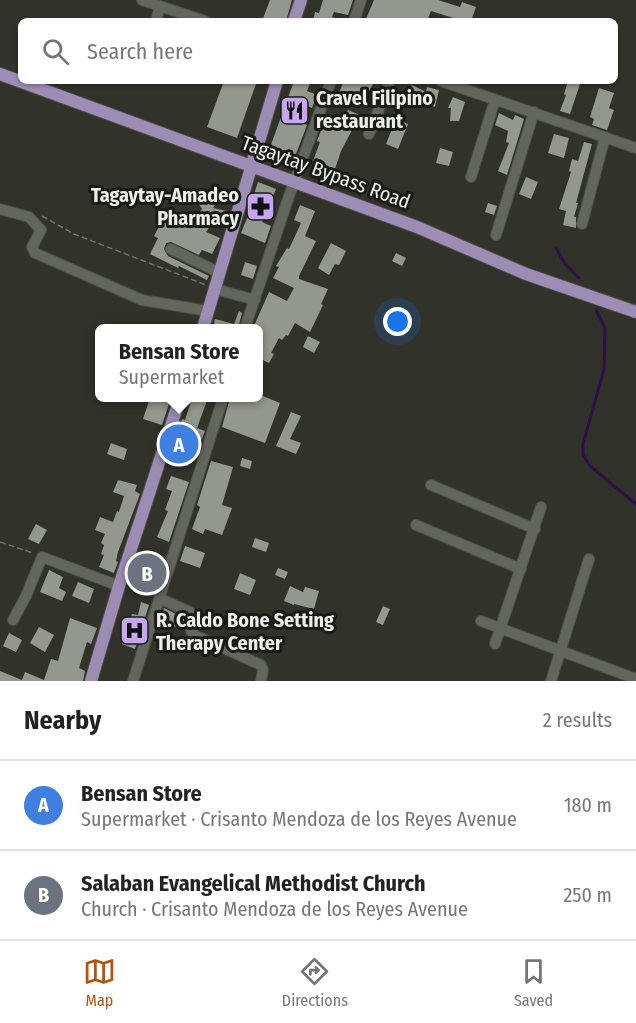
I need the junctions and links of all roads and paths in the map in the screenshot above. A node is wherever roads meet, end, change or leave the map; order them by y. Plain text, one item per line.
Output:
1 (142, 0) edge
2 (301, 0) edge
3 (362, 0) edge
4 (160, 6) junction
5 (157, 18) edge
6 (196, 18) edge
7 (295, 18) edge
8 (355, 18) edge
9 (0, 74) edge
10 (18, 81) edge
11 (27, 84) edge
12 (276, 84) edge
13 (330, 84) edge
14 (389, 84) edge
15 (450, 84) edge
16 (495, 100) junction
17 (534, 112) junction
18 (369, 134) dead end
19 (605, 137) junction
20 (636, 148) edge
21 (252, 166) junction
22 (471, 177) dead end
23 (294, 181) junction
24 (0, 210) edge
25 (36, 212) dead end
26 (582, 224) dead end
27 (496, 235) dead end
28 (171, 249) dead end
29 (220, 273) junction
30 (215, 289) junction
31 (255, 300) junction
32 (208, 311) junction
33 (636, 312) edge
34 (204, 324) edge
35 (246, 324) edge
36 (179, 402) edge
37 (222, 402) edge
38 (431, 485) dead end
39 (542, 507) dead end
40 (416, 525) dead end
41 (535, 529) junction
42 (0, 542) edge
43 (42, 557) junction
44 (589, 559) dead end
45 (521, 569) junction
46 (119, 586) junction
47 (159, 598) junction
48 (13, 620) dead end
49 (481, 621) dead end
50 (501, 629) junction
51 (495, 644) dead end
52 (559, 651) junction
53 (634, 678) edge
54 (91, 681) edge
55 (133, 681) edge
56 (261, 681) edge
57 (551, 681) edge

1 - 4 street
2 - 7 main road
3 - 8 street
4 - 5 street
4 - 6 street
9 - 10 main road, Tagaytay Bypass Road
11 - 21 main road, Tagaytay Bypass Road
12 - 21 main road
13 - 23 street
14 - 18 street
15 - 16 street
16 - 17 street
16 - 22 street
17 - 19 street
17 - 27 street
19 - 20 street
19 - 26 street
21 - 23 main road, Tagaytay Bypass Road
21 - 29 main road
23 - 31 street
23 - 33 main road, Tagaytay Bypass Road
24 - 32 street
25 - 30 path
28 - 29 street
29 - 30 main road
30 - 31 street
30 - 32 main road
31 - 35 street
32 - 34 main road
36 - 46 main road
37 - 47 street
38 - 41 street
39 - 41 street
40 - 45 street
41 - 45 street
42 - 43 path
43 - 46 street
43 - 48 street
44 - 52 street
45 - 50 street
46 - 54 main road
47 - 55 street
47 - 56 street
49 - 50 street
50 - 51 street
50 - 52 street
52 - 53 street
52 - 57 street

